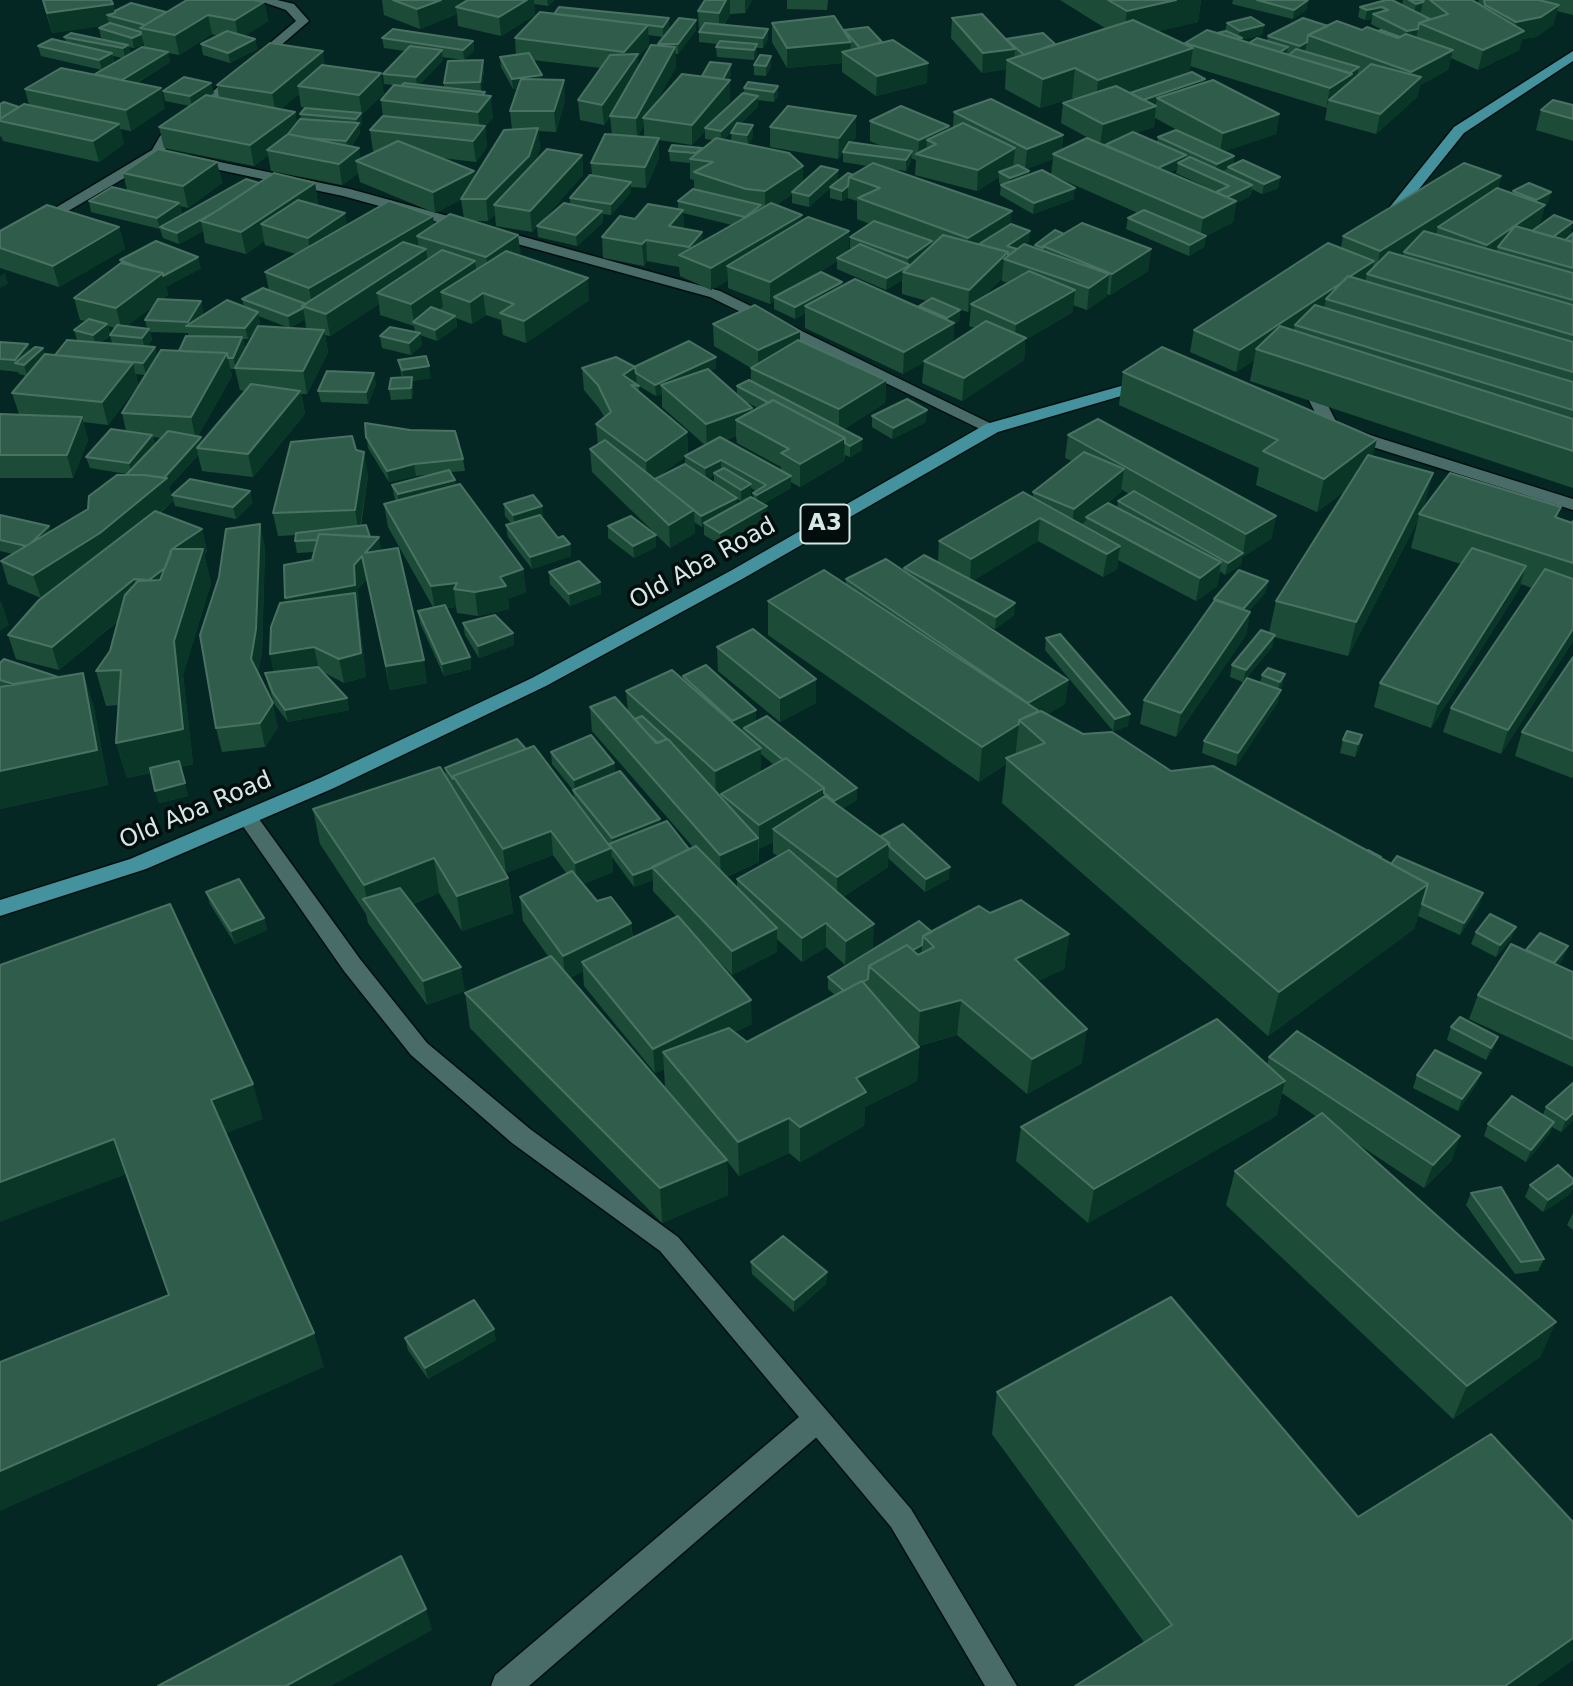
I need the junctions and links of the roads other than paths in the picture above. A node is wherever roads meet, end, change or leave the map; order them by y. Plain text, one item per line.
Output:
1 (263, 0) edge
2 (1573, 55) edge
3 (157, 153) junction
4 (1374, 237) edge
5 (0, 247) edge
6 (1301, 368) edge
7 (1160, 381) edge
8 (992, 428) junction
9 (1573, 505) edge
10 (247, 817) junction
11 (0, 908) edge
12 (816, 1420) junction
13 (506, 1686) edge
14 (1002, 1686) edge

1 - 3 street
2 - 4 main road
3 - 5 street
3 - 8 street
6 - 9 street
7 - 8 main road, Old Aba Road / A3
8 - 10 main road, Old Aba Road / A3
10 - 11 main road, Old Aba Road / A3
10 - 12 street
12 - 13 street
12 - 14 street

